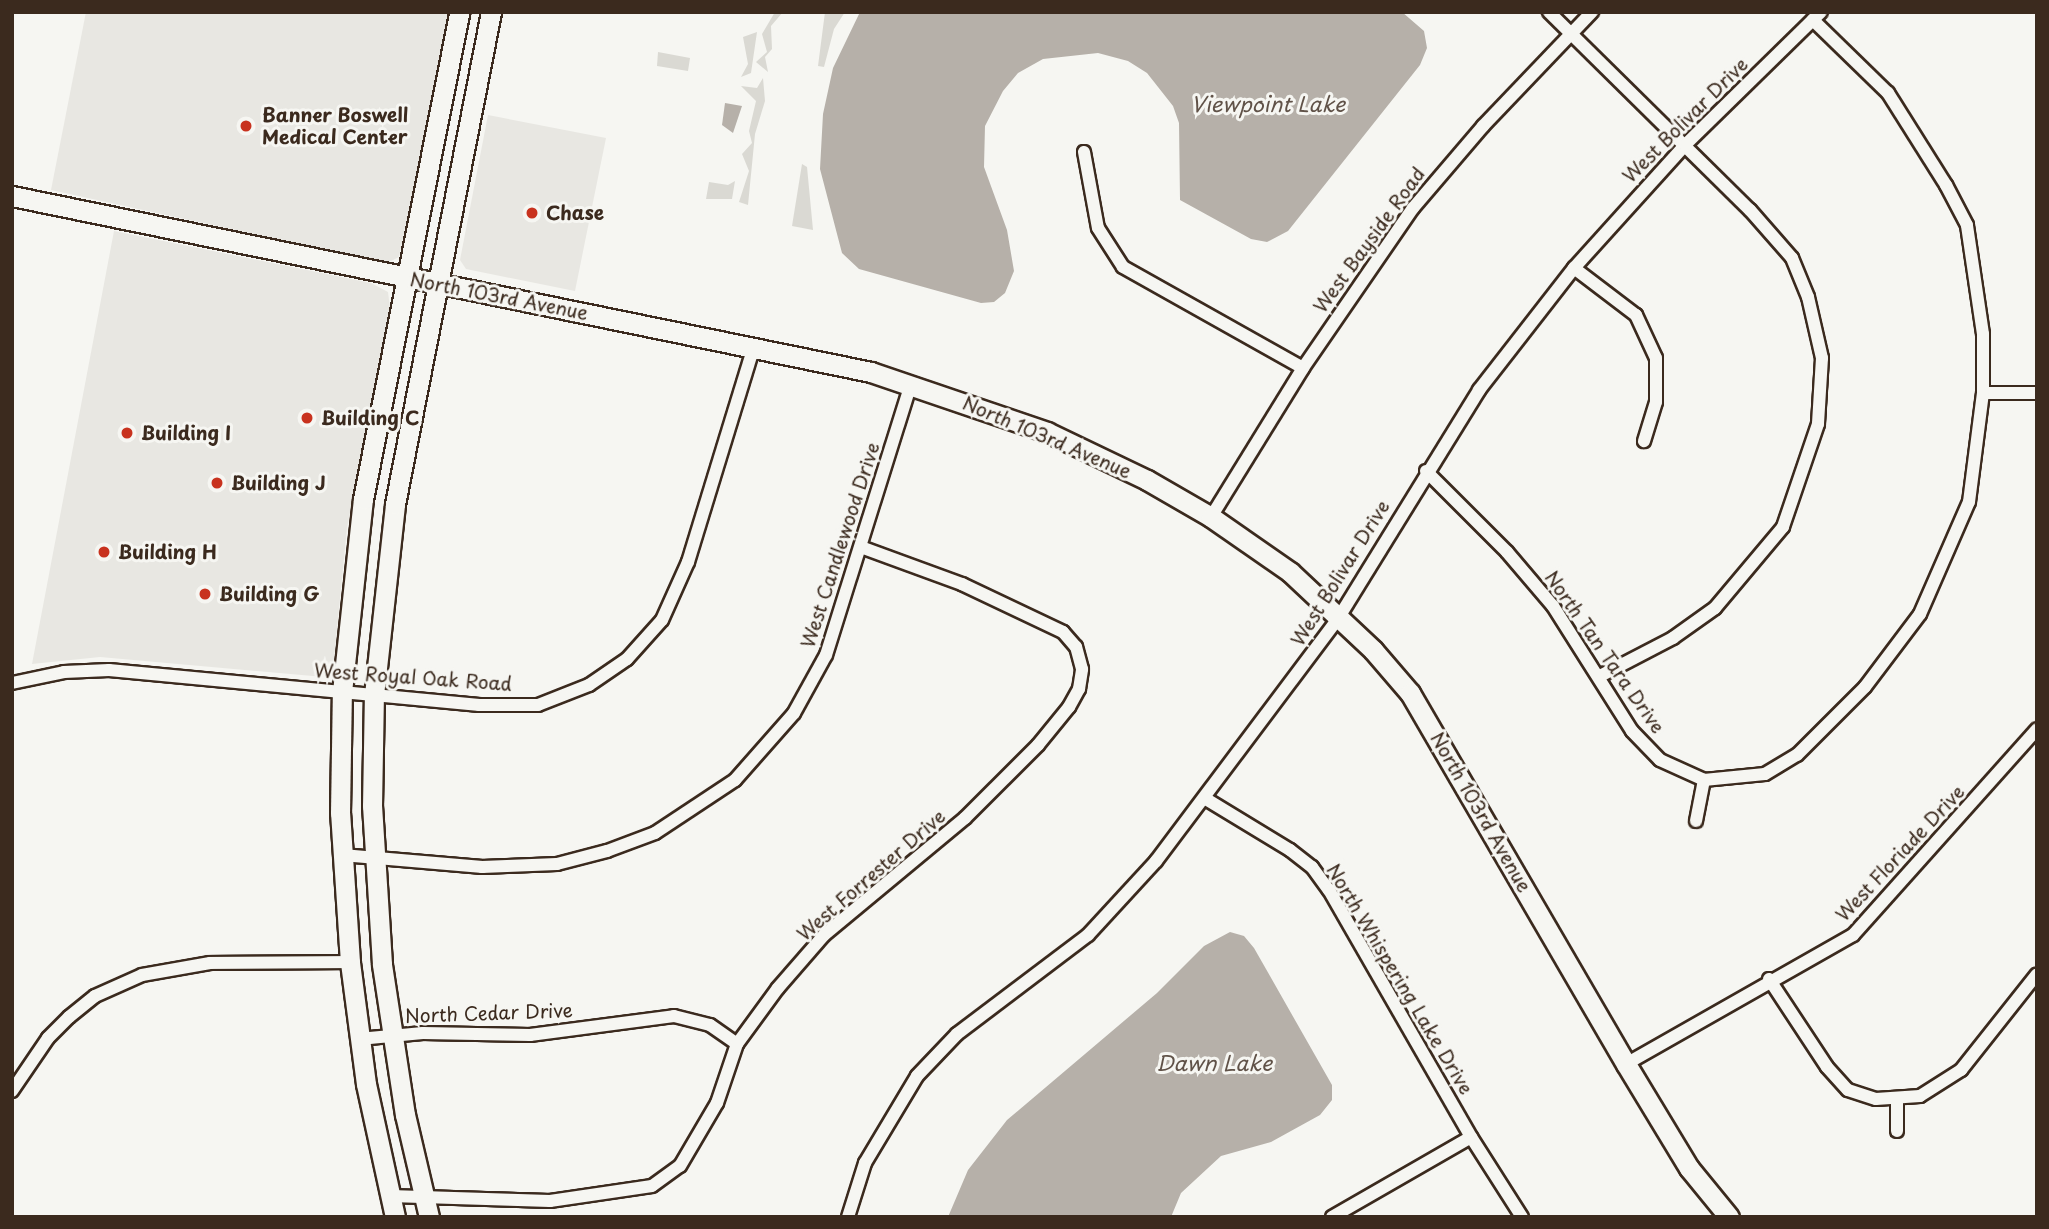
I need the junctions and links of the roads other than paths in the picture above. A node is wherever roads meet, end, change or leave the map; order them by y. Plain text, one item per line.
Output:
1 (459, 12) edge
2 (491, 12) edge
3 (1549, 12) edge
4 (1592, 12) edge
5 (1817, 16) edge
6 (1571, 31) junction
7 (444, 89) junction
8 (474, 96) junction
9 (1685, 145) junction
10 (1084, 152) dead end
11 (12, 196) edge
12 (1574, 268) junction
13 (407, 278) junction
14 (438, 283) junction
15 (754, 346) junction
16 (1303, 368) junction
17 (911, 384) junction
18 (1983, 393) junction
19 (2037, 393) edge
20 (1644, 441) dead end
21 (1426, 471) junction
22 (1212, 517) junction
23 (861, 547) junction
24 (355, 554) junction
25 (387, 559) junction
26 (1339, 617) junction
27 (1600, 676) junction
28 (13, 681) edge
29 (342, 692) junction
30 (374, 695) junction
31 (2037, 729) edge
32 (1704, 780) junction
33 (1206, 799) junction
34 (1696, 821) dead end
35 (342, 855) junction
36 (374, 858) junction
37 (350, 962) junction
38 (2037, 974) edge
39 (1769, 979) junction
40 (391, 1036) junction
41 (359, 1039) junction
42 (737, 1044) junction
43 (1626, 1063) junction
44 (12, 1091) edge
45 (1898, 1098) junction
46 (1898, 1131) dead end
47 (1471, 1138) junction
48 (423, 1195) junction
49 (390, 1196) junction
50 (395, 1217) edge
51 (429, 1217) edge
52 (848, 1217) edge
53 (1332, 1217) edge
54 (1522, 1217) edge
55 (1730, 1217) edge

1 - 7 street
2 - 8 street
3 - 6 street
4 - 6 street, West Bayside Road
5 - 9 street, West Bolivar Drive
5 - 18 street
6 - 9 street
6 - 16 street, West Bayside Road
7 - 8 street
7 - 13 street
8 - 14 street
9 - 12 street, West Bolivar Drive
9 - 27 street
10 - 16 street
11 - 13 street, North 103rd Avenue
12 - 20 street
12 - 21 street, West Bolivar Drive
13 - 14 street, North 103rd Avenue
13 - 24 street
14 - 15 street, North 103rd Avenue
14 - 25 street
15 - 17 street, North 103rd Avenue
15 - 30 street, West Royal Oak Road
16 - 22 street, West Bayside Road
17 - 22 street, North 103rd Avenue
17 - 23 street, West Candlewood Drive
18 - 19 street
18 - 32 street
21 - 26 street, West Bolivar Drive
21 - 27 street, North Tan Tara Drive
22 - 26 street, North 103rd Avenue
23 - 36 street, West Candlewood Drive
23 - 42 street, West Forrester Drive
24 - 25 street
24 - 29 street
25 - 30 street
26 - 33 street, West Bolivar Drive
26 - 43 street, North 103rd Avenue
27 - 32 street, North Tan Tara Drive
28 - 29 street, West Royal Oak Road
29 - 30 street, West Royal Oak Road
29 - 35 street
30 - 36 street
31 - 39 street, West Floriade Drive
32 - 34 street
33 - 47 street, North Whispering Lake Drive
33 - 52 street, West Bolivar Drive
35 - 36 street, West Candlewood Drive
35 - 37 street
36 - 40 street
37 - 41 street
37 - 44 street
38 - 45 street
39 - 43 street, West Floriade Drive
39 - 45 street
40 - 41 street, North Cedar Drive
40 - 42 street, North Cedar Drive
40 - 48 street
41 - 49 street
42 - 48 street, West Forrester Drive
43 - 55 street, North 103rd Avenue
45 - 46 street
47 - 53 street
47 - 54 street, North Whispering Lake Drive
48 - 49 street, West Forrester Drive
48 - 51 street
49 - 50 street

